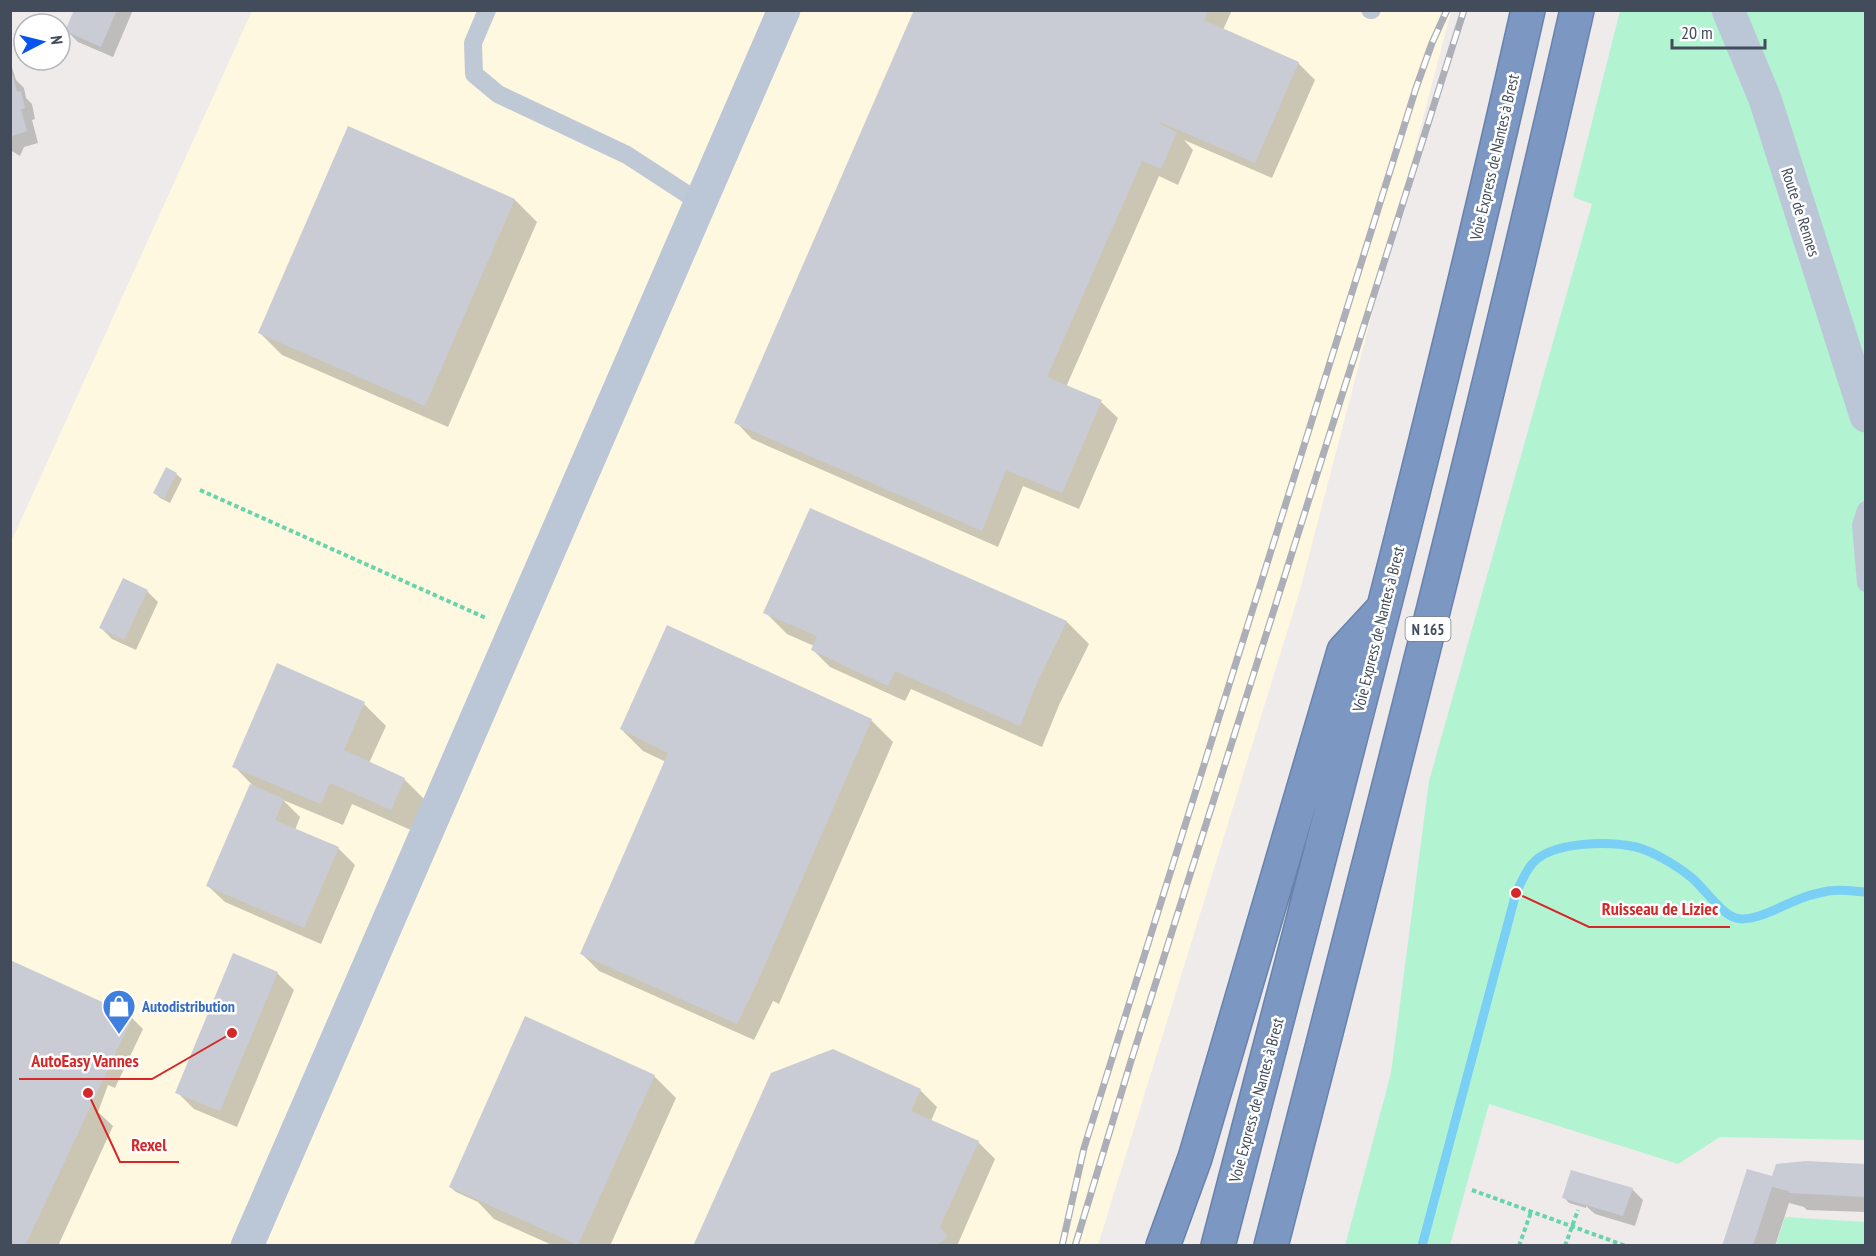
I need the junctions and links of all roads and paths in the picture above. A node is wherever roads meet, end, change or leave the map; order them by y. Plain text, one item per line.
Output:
1 (487, 10) edge
2 (784, 10) edge
3 (1528, 10) edge
4 (1577, 10) edge
5 (1728, 10) edge
6 (699, 202) junction
7 (1866, 416) edge
8 (200, 489) dead end
9 (1866, 510) edge
10 (1866, 583) edge
11 (1384, 607) junction
12 (514, 630) junction
13 (1472, 1190) dead end
14 (1578, 1210) dead end
15 (1531, 1212) junction
16 (1572, 1226) junction
17 (247, 1245) edge
18 (1164, 1245) edge
19 (1218, 1245) edge
20 (1271, 1245) edge
21 (1519, 1245) edge
22 (1565, 1245) edge
23 (1625, 1245) edge

1 - 6 lane
2 - 6 main road
3 - 11 highway, Voie Express de Nantes à Brest / N 165
4 - 20 highway, N 165
5 - 7 main road, Route de Rennes
6 - 12 main road
8 - 12 path
9 - 10 lane
11 - 18 highway
11 - 19 highway, Voie Express de Nantes à Brest / N 165
12 - 17 main road
13 - 15 path
14 - 16 path
15 - 16 path
15 - 21 path
16 - 22 path
16 - 23 path

